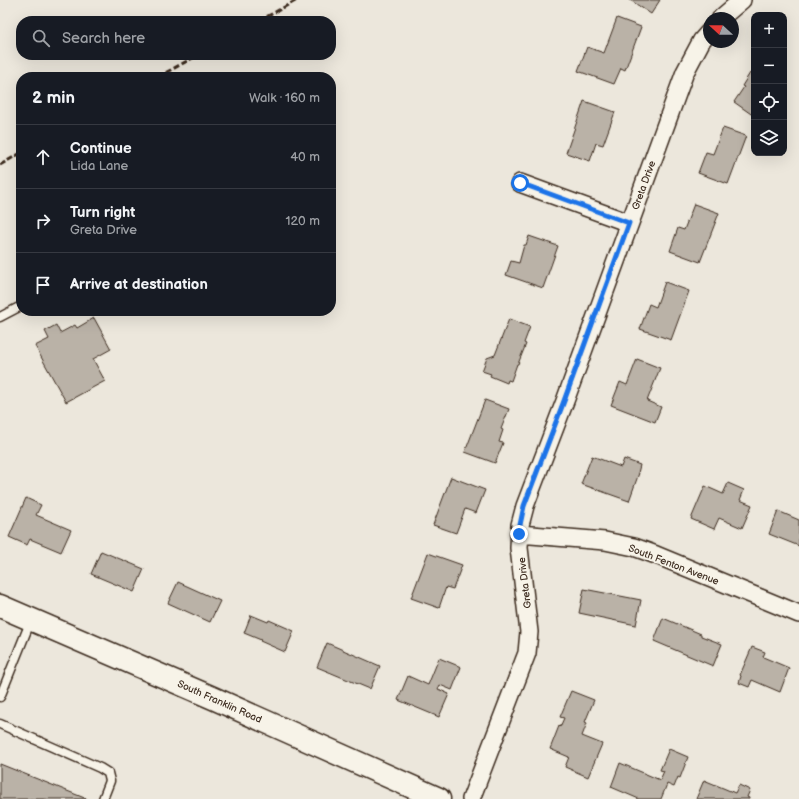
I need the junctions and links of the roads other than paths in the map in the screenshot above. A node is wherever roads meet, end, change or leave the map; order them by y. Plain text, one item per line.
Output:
1 (742, 0) edge
2 (728, 12) edge
3 (703, 40) edge
4 (520, 183) dead end
5 (629, 223) junction
6 (16, 309) edge
7 (0, 317) edge
8 (519, 534) junction
9 (0, 606) edge
10 (799, 614) edge
11 (31, 620) junction
12 (0, 697) edge
13 (0, 724) edge
14 (103, 799) edge
15 (439, 799) edge
16 (471, 799) edge

1 - 2 street
3 - 5 street, Greta Drive
4 - 5 street
5 - 8 street, Greta Drive
6 - 7 lane
8 - 10 street, South Fenton Avenue
8 - 16 street, Greta Drive
9 - 11 main road, South Franklin Road
11 - 12 lane
11 - 15 main road, South Franklin Road
13 - 14 lane

